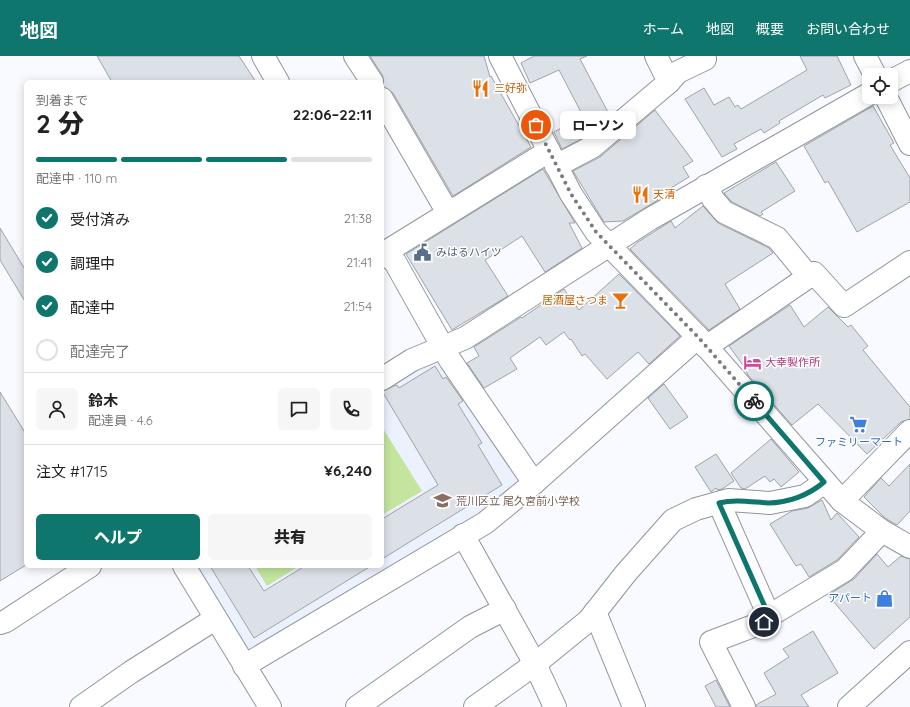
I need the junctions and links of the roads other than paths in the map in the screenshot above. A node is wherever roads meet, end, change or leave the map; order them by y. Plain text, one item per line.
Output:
1 (263, 56) edge
2 (355, 56) edge
3 (656, 56) edge
4 (865, 56) edge
5 (505, 58) edge
6 (705, 59) dead end
7 (871, 68) edge
8 (910, 71) edge
9 (898, 77) edge
10 (277, 80) edge
11 (371, 80) edge
12 (669, 82) junction
13 (862, 98) edge
14 (384, 102) edge
15 (890, 104) edge
16 (910, 144) edge
17 (552, 159) junction
18 (706, 186) junction
19 (448, 213) junction
20 (608, 246) junction
21 (384, 251) edge
22 (384, 253) edge
23 (910, 262) edge
24 (809, 277) junction
25 (702, 342) junction
26 (443, 348) junction
27 (384, 378) edge
28 (910, 431) edge
29 (824, 482) junction
30 (534, 483) junction
31 (842, 500) junction
32 (719, 503) junction
33 (882, 531) junction
34 (463, 535) junction
35 (910, 548) edge
36 (87, 568) edge
37 (185, 568) edge
38 (505, 608) junction
39 (595, 612) junction
40 (769, 616) junction
41 (215, 619) junction
42 (0, 623) edge
43 (910, 652) edge
44 (534, 664) junction
45 (244, 666) junction
46 (81, 707) edge
47 (270, 707) edge
48 (357, 707) edge
49 (475, 707) edge
50 (555, 707) edge
51 (634, 707) edge
52 (744, 707) edge
53 (849, 707) edge

1 - 10 street
2 - 11 street
3 - 12 street
4 - 7 street
5 - 17 street
6 - 12 street
8 - 9 street
12 - 17 street
13 - 18 street
14 - 19 street
15 - 16 street
17 - 19 street
17 - 20 street
18 - 20 street
18 - 24 street
19 - 21 street
20 - 25 street
20 - 26 street
22 - 26 street
23 - 24 street
24 - 25 street
25 - 29 street
25 - 30 street
26 - 27 street
26 - 30 street
28 - 31 street
29 - 31 street
29 - 32 street
30 - 34 street
31 - 33 street
32 - 39 street
32 - 40 street
33 - 35 street
33 - 40 street
34 - 38 street
34 - 45 street
36 - 42 street
37 - 41 street
38 - 44 street
38 - 48 street
39 - 44 street
39 - 51 street
40 - 52 street
41 - 45 street
41 - 46 street
43 - 53 street
44 - 49 street
44 - 50 street
45 - 47 street

